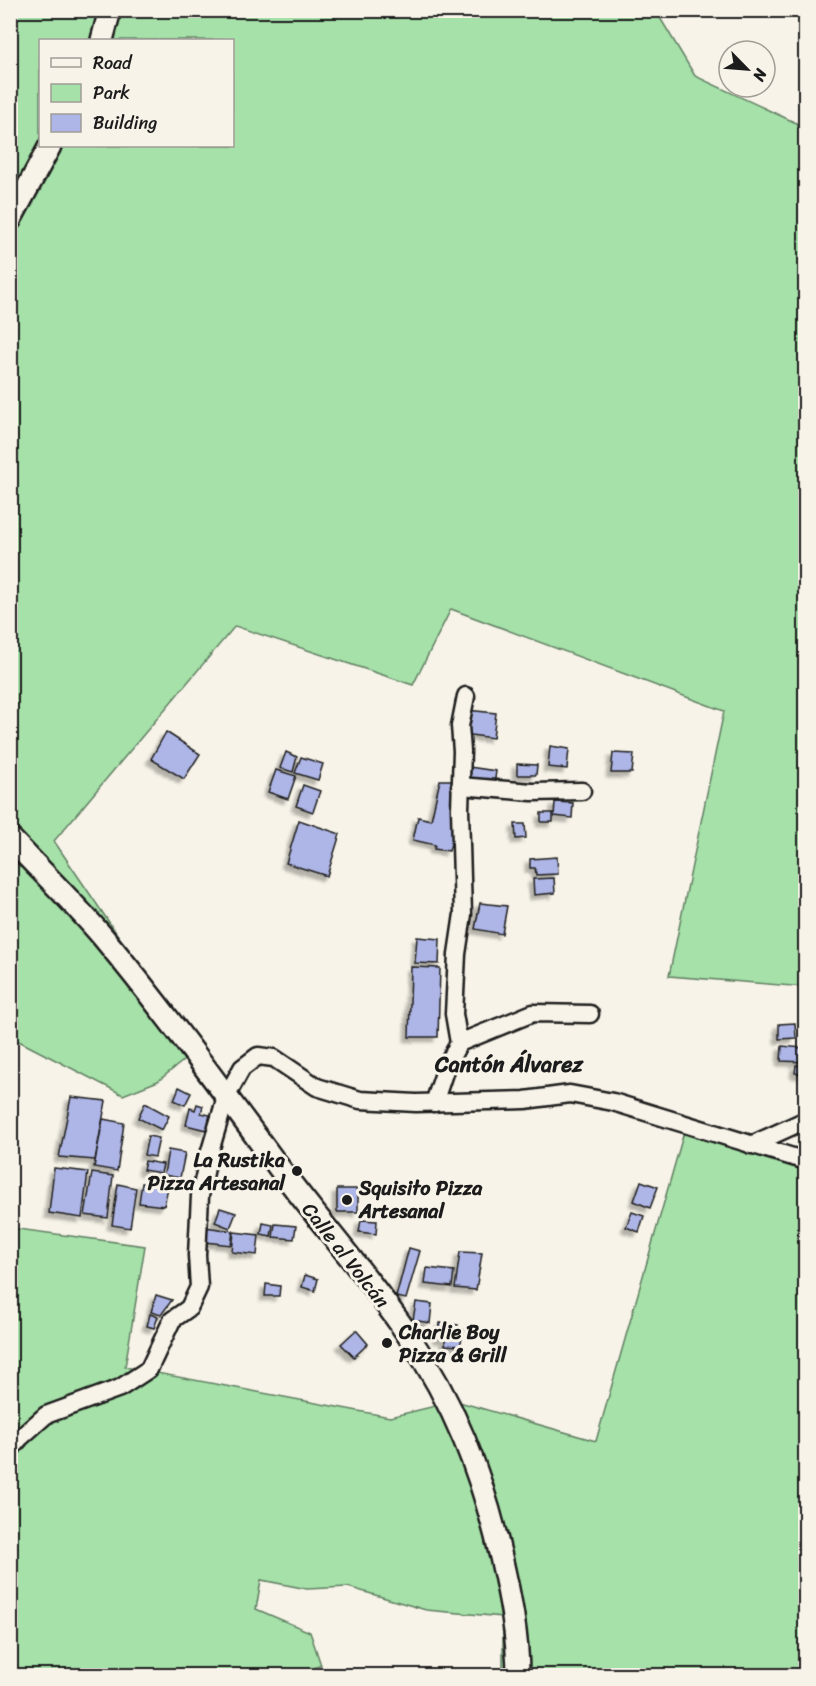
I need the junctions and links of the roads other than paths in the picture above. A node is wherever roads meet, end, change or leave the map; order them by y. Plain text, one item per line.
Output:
1 (110, 10) edge
2 (102, 39) edge
3 (49, 147) edge
4 (10, 220) edge
5 (466, 696) dead end
6 (460, 786) junction
7 (582, 791) dead end
8 (10, 838) edge
9 (590, 1014) dead end
10 (459, 1043) junction
11 (226, 1097) junction
12 (434, 1103) junction
13 (806, 1120) edge
14 (751, 1145) junction
15 (806, 1161) edge
16 (10, 1450) edge
17 (518, 1676) edge

1 - 2 street
3 - 4 street
5 - 6 street
6 - 7 street
6 - 10 street
8 - 11 street, Calle al Volcán
9 - 10 street
10 - 12 street
11 - 12 street
11 - 16 street
11 - 17 street, Calle al Volcán
12 - 14 street
13 - 14 street
14 - 15 street

